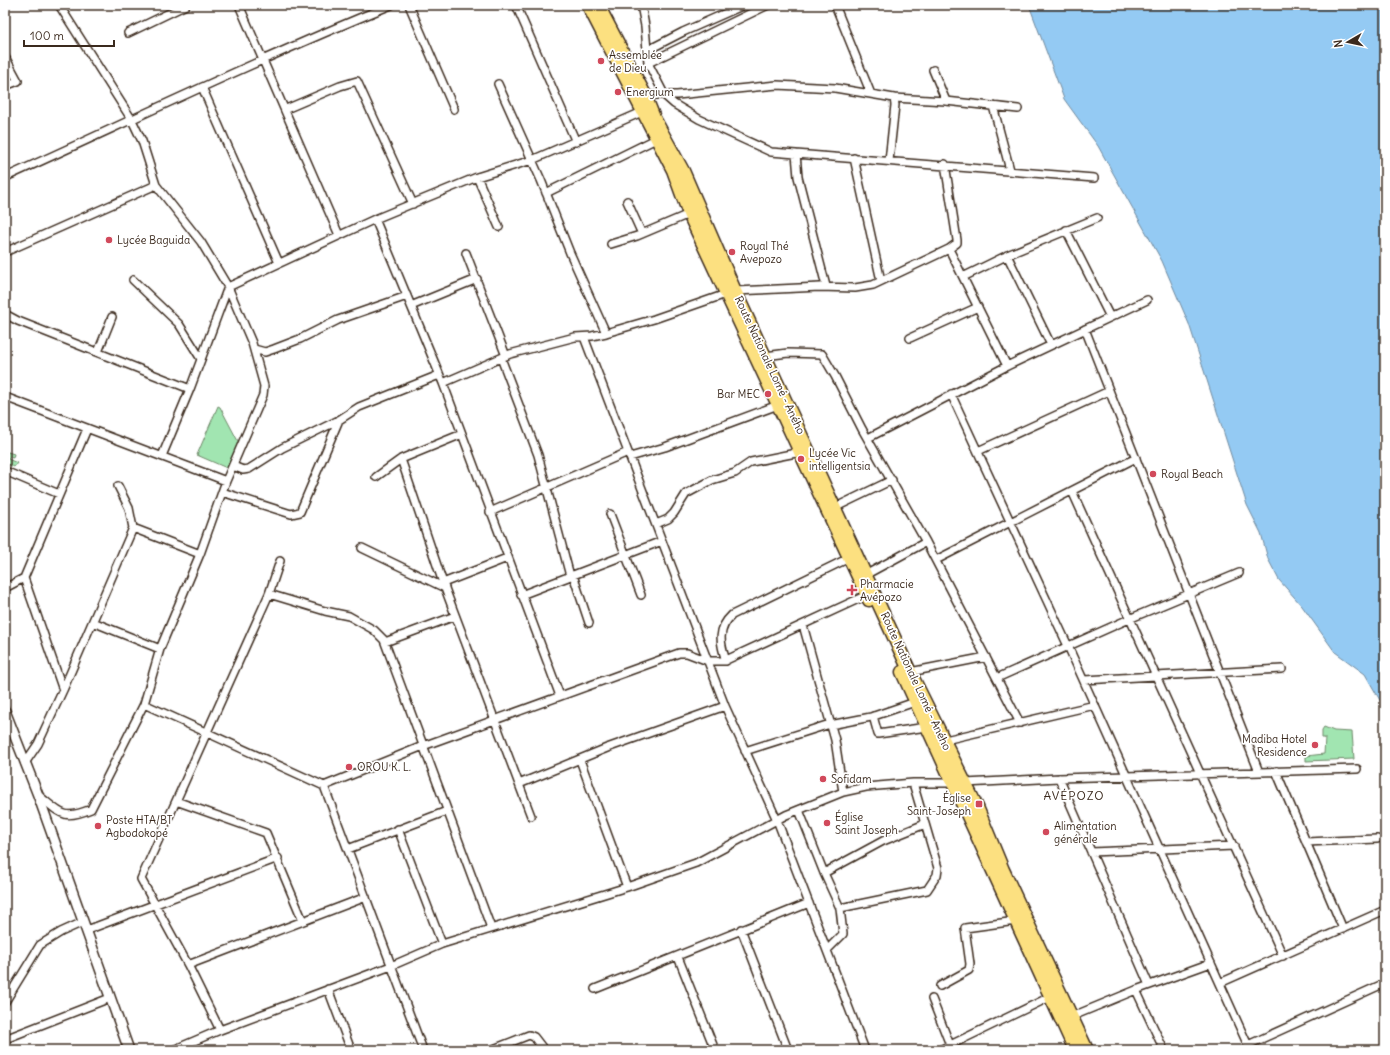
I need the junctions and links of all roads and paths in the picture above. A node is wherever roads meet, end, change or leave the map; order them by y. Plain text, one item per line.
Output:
1 (59, 5) edge
2 (186, 5) edge
3 (240, 5) edge
4 (391, 5) edge
5 (409, 5) edge
6 (516, 5) edge
7 (588, 5) edge
8 (598, 5) edge
9 (641, 5) edge
10 (744, 5) edge
11 (768, 5) edge
12 (835, 5) edge
13 (128, 33) dead end
14 (646, 51) junction
15 (5, 58) edge
16 (263, 59) junction
17 (648, 63) junction
18 (933, 70) dead end
19 (498, 84) dead end
20 (5, 86) edge
21 (202, 87) junction
22 (639, 91) junction
23 (871, 94) junction
24 (665, 96) junction
25 (894, 98) junction
26 (946, 101) junction
27 (993, 106) junction
28 (286, 109) junction
29 (454, 109) dead end
30 (1018, 109) dead end
31 (642, 112) junction
32 (132, 120) junction
33 (656, 139) junction
34 (576, 142) junction
35 (796, 154) junction
36 (854, 158) junction
37 (532, 160) junction
38 (889, 160) junction
39 (945, 164) junction
40 (1010, 170) junction
41 (6, 176) edge
42 (477, 177) junction
43 (1094, 178) dead end
44 (156, 185) junction
45 (5, 186) edge
46 (546, 193) junction
47 (627, 201) dead end
48 (413, 204) junction
49 (689, 214) junction
50 (1097, 218) dead end
51 (375, 220) junction
52 (499, 227) dead end
53 (1066, 230) junction
54 (642, 234) junction
55 (339, 236) junction
56 (611, 244) dead end
57 (950, 249) junction
58 (5, 252) edge
59 (466, 253) dead end
60 (1007, 256) junction
61 (279, 263) junction
62 (963, 277) junction
63 (477, 279) junction
64 (133, 280) dead end
65 (881, 281) junction
66 (826, 286) junction
67 (228, 287) junction
68 (731, 292) junction
69 (407, 296) junction
70 (1147, 300) dead end
71 (411, 306) junction
72 (978, 307) junction
73 (5, 314) edge
74 (112, 317) dead end
75 (1110, 317) junction
76 (1084, 329) junction
77 (606, 333) junction
78 (584, 337) junction
79 (910, 338) dead end
80 (1051, 345) junction
81 (254, 349) junction
82 (98, 352) junction
83 (765, 356) junction
84 (503, 357) junction
85 (201, 359) junction
86 (1007, 366) junction
87 (439, 376) junction
88 (443, 383) junction
89 (190, 389) junction
90 (1109, 391) junction
91 (951, 394) junction
92 (5, 397) edge
93 (778, 405) junction
94 (339, 420) junction
95 (87, 429) junction
96 (462, 434) junction
97 (868, 438) junction
98 (978, 451) junction
99 (801, 452) junction
100 (629, 455) junction
101 (162, 456) junction
102 (1136, 458) junction
103 (401, 459) junction
104 (233, 466) junction
105 (5, 471) edge
106 (376, 477) dead end
107 (892, 480) junction
108 (226, 481) junction
109 (118, 486) dead end
110 (547, 487) junction
111 (1072, 491) junction
112 (222, 492) junction
113 (59, 494) junction
114 (836, 507) junction
115 (490, 512) junction
116 (610, 514) dead end
117 (1010, 522) junction
118 (656, 524) junction
119 (133, 528) junction
120 (662, 541) junction
121 (926, 542) junction
122 (362, 548) dead end
123 (200, 554) junction
124 (627, 555) junction
125 (507, 558) junction
126 (849, 558) junction
127 (936, 560) junction
128 (280, 561) dead end
129 (1239, 573) dead end
130 (867, 574) junction
131 (572, 576) junction
132 (24, 578) junction
133 (444, 585) junction
134 (5, 588) edge
135 (1189, 593) junction
136 (269, 594) junction
137 (521, 594) junction
138 (641, 595) dead end
139 (867, 595) junction
140 (455, 616) junction
141 (1129, 619) junction
142 (93, 622) junction
143 (588, 623) dead end
144 (803, 625) junction
145 (385, 642) junction
146 (1068, 646) junction
147 (160, 650) junction
148 (986, 657) junction
149 (708, 661) junction
150 (726, 661) junction
151 (1282, 669) dead end
152 (910, 672) junction
153 (1220, 672) junction
154 (1156, 676) junction
155 (997, 678) junction
156 (1084, 680) junction
157 (64, 690) junction
158 (560, 696) junction
159 (915, 702) junction
160 (144, 704) junction
161 (1095, 705) junction
162 (724, 706) junction
163 (5, 711) edge
164 (873, 716) junction
165 (495, 719) junction
166 (1020, 723) junction
167 (830, 725) junction
168 (927, 727) junction
169 (206, 733) junction
170 (945, 740) junction
171 (423, 746) junction
172 (745, 752) junction
173 (580, 760) junction
174 (25, 763) junction
175 (1357, 769) dead end
176 (1276, 771) junction
177 (1259, 772) junction
178 (1200, 774) junction
179 (1126, 776) junction
180 (1058, 778) junction
181 (953, 782) junction
182 (913, 783) junction
183 (965, 783) junction
184 (519, 784) junction
185 (324, 786) junction
186 (843, 792) junction
187 (38, 795) junction
188 (176, 801) junction
189 (798, 810) junction
190 (447, 811) junction
191 (531, 816) dead end
192 (777, 820) junction
193 (925, 824) junction
194 (398, 829) junction
195 (1377, 839) dead end
196 (1306, 842) junction
197 (1234, 846) junction
198 (348, 849) junction
199 (1160, 850) junction
200 (1091, 852) junction
201 (278, 858) junction
202 (824, 873) junction
203 (627, 887) junction
204 (366, 897) junction
205 (809, 903) junction
206 (154, 904) junction
207 (840, 908) junction
208 (1385, 910) edge
209 (303, 921) junction
210 (1016, 921) junction
211 (85, 926) junction
212 (491, 928) junction
213 (741, 929) junction
214 (1342, 929) junction
215 (442, 944) junction
216 (827, 950) junction
217 (678, 956) junction
218 (1283, 956) junction
219 (1211, 963) junction
220 (188, 965) junction
221 (391, 966) junction
222 (1220, 983) junction
223 (1385, 983) edge
224 (1149, 985) junction
225 (940, 986) dead end
226 (328, 989) junction
227 (595, 989) dead end
228 (1136, 990) junction
229 (1050, 996) junction
230 (110, 998) junction
231 (932, 999) dead end
232 (5, 1002) edge
233 (1073, 1016) junction
234 (220, 1030) junction
235 (5, 1039) edge
236 (950, 1045) junction
237 (1249, 1047) edge
238 (942, 1049) edge
239 (128, 1050) edge
240 (174, 1050) edge
241 (350, 1050) edge
242 (423, 1050) edge
243 (492, 1050) edge
244 (544, 1050) edge
245 (715, 1050) edge
246 (788, 1050) edge
247 (865, 1050) edge
248 (1075, 1050) edge
249 (1087, 1050) edge
250 (1164, 1050) edge

1 - 32 street
2 - 13 street
3 - 16 street
4 - 16 street
5 - 29 street
6 - 34 street
7 - 22 highway
8 - 22 highway
9 - 14 street
10 - 14 street
11 - 17 street
12 - 23 street
14 - 17 street
15 - 20 street
16 - 21 street
16 - 28 street
17 - 24 street
18 - 26 street
19 - 37 street
21 - 32 street
21 - 61 street
22 - 24 street
22 - 31 highway, Route Nationale Lomé - Aného
22 - 68 highway, Route Nationale Lomé - Aného
23 - 24 street
23 - 25 street
24 - 35 street
25 - 26 street
25 - 38 street
26 - 27 street
27 - 30 street
27 - 40 street
28 - 48 street
28 - 55 street
31 - 33 highway, Route Nationale Lomé - Aného
31 - 34 street
32 - 41 street
32 - 44 street
33 - 46 street
33 - 49 highway, Route Nationale Lomé - Aného
34 - 37 street
35 - 36 street
35 - 66 street
36 - 38 street
36 - 65 street
37 - 42 street
37 - 46 street
38 - 39 street
39 - 40 street
39 - 57 street
40 - 43 street
41 - 45 street
42 - 48 street
42 - 52 street
44 - 58 street
44 - 67 street
46 - 77 street
47 - 54 street
48 - 51 street
49 - 54 street
49 - 68 highway, Route Nationale Lomé - Aného
50 - 53 street
51 - 55 street
51 - 69 street
53 - 60 street
53 - 75 street
54 - 56 street
55 - 61 street
57 - 62 street
57 - 65 street
59 - 63 street
60 - 62 street
60 - 80 street
61 - 67 street
62 - 72 street
63 - 71 street
63 - 84 street
64 - 85 street
65 - 66 street
66 - 68 street
67 - 81 street
67 - 85 street
68 - 77 street
68 - 83 highway, Route Nationale Lomé - Aného
68 - 93 highway, Route Nationale Lomé - Aného
69 - 71 street
69 - 81 street
70 - 75 street
71 - 87 street
72 - 79 street
72 - 86 street
73 - 82 street
74 - 82 street
75 - 76 street
76 - 80 street
76 - 90 street
77 - 78 street
78 - 84 street
78 - 100 street
80 - 86 street
81 - 104 street
82 - 89 street
83 - 97 street
83 - 114 highway, Route Nationale Lomé - Aného
84 - 88 street
84 - 110 street
85 - 89 street
86 - 91 street
87 - 88 street
87 - 94 street
88 - 96 street
89 - 101 street
90 - 98 street
90 - 102 street
91 - 97 street
91 - 98 street
92 - 95 street
93 - 99 highway, Route Nationale Lomé - Aného
93 - 100 street
94 - 104 street
94 - 112 street
95 - 101 street
95 - 113 street
96 - 103 street
96 - 115 street
97 - 107 street
98 - 117 street
99 - 118 street
99 - 126 highway, Route Nationale Lomé - Aného
100 - 110 street
100 - 118 street
101 - 108 street
102 - 111 street
102 - 135 street
103 - 106 street
103 - 133 street
104 - 108 street
105 - 113 street
107 - 114 street
107 - 121 street
108 - 112 street
109 - 119 street
110 - 115 street
110 - 131 street
111 - 117 street
111 - 141 street
112 - 123 street
113 - 132 street
114 - 130 highway, Route Nationale Lomé - Aného
115 - 125 street
116 - 124 street
117 - 127 street
117 - 146 street
118 - 120 street
119 - 123 street
119 - 142 street
120 - 124 street
120 - 149 street
121 - 127 street
121 - 130 street
122 - 133 street
123 - 147 street
124 - 131 street
124 - 138 street
125 - 133 street
125 - 137 street
126 - 139 highway, Route Nationale Lomé - Aného
126 - 150 street
127 - 148 street
128 - 136 street
129 - 135 street
130 - 152 highway, Route Nationale Lomé - Aného
131 - 137 street
131 - 143 street
132 - 134 street
132 - 157 street
133 - 140 street
135 - 141 street
135 - 153 street
136 - 145 street
136 - 169 street
137 - 158 street
139 - 144 street
139 - 159 highway, Route Nationale Lomé - Aného
140 - 145 street
140 - 165 street
141 - 146 street
141 - 154 street
142 - 147 street
142 - 157 street
144 - 150 street
144 - 167 street
145 - 171 street
146 - 155 street
146 - 156 street
147 - 160 street
148 - 152 street
148 - 155 street
149 - 150 street
149 - 158 street
149 - 162 street
151 - 153 street
152 - 170 highway, Route Nationale Lomé - Aného
153 - 154 street
153 - 177 street
154 - 156 street
154 - 178 street
155 - 166 street
156 - 161 street
157 - 174 street
158 - 165 street
159 - 164 street
159 - 168 highway, Route Nationale Lomé - Aného
160 - 169 street
160 - 187 street
161 - 166 street
161 - 179 street
162 - 172 street
162 - 173 street
163 - 174 street
164 - 167 street
164 - 168 street
165 - 171 street
165 - 184 street
166 - 170 street
167 - 172 street
167 - 186 street
168 - 181 highway, Route Nationale Lomé - Aného
169 - 185 street
169 - 188 street
170 - 183 highway, Route Nationale Lomé - Aného
171 - 185 street
171 - 190 street
172 - 192 street
173 - 184 street
173 - 203 street
174 - 187 street
175 - 176 street
176 - 177 street
176 - 196 street
177 - 178 street
178 - 179 street
178 - 197 street
179 - 180 street
179 - 199 street
180 - 183 street
180 - 200 street
181 - 182 street
181 - 183 street
181 - 210 highway, Route Nationale Lomé - Aného
182 - 186 street
182 - 193 street
183 - 233 highway, Route Nationale Lomé - Aného
184 - 191 street
185 - 198 street
186 - 189 street
187 - 211 street
188 - 201 street
188 - 206 street
189 - 192 street
189 - 202 street
190 - 194 street
190 - 212 street
192 - 203 street
192 - 205 street
193 - 202 street
193 - 207 street
194 - 198 street
194 - 215 street
195 - 196 street
196 - 214 street
197 - 199 street
197 - 218 street
198 - 204 street
199 - 200 street
199 - 219 street
200 - 224 street
201 - 206 street
201 - 209 street
202 - 207 street
203 - 212 street
204 - 209 street
204 - 221 street
205 - 213 street
205 - 216 street
206 - 211 street
206 - 220 street
207 - 216 street
208 - 214 street
209 - 220 street
210 - 225 street
210 - 229 highway, Route Nationale Lomé - Aného
211 - 230 street
211 - 232 street
212 - 215 street
213 - 217 street
213 - 246 street
214 - 218 street
215 - 221 street
216 - 247 street
217 - 227 street
217 - 245 street
218 - 222 street
219 - 222 street
219 - 224 street
220 - 234 street
221 - 226 street
221 - 242 street
222 - 237 street
223 - 237 street
224 - 228 street
226 - 234 street
226 - 241 street
228 - 233 street
228 - 250 street
229 - 236 street
229 - 248 highway, Route Nationale Lomé - Aného
230 - 235 street
230 - 239 street
231 - 236 street
233 - 249 highway, Route Nationale Lomé - Aného
234 - 240 street
236 - 238 street
243 - 244 street

